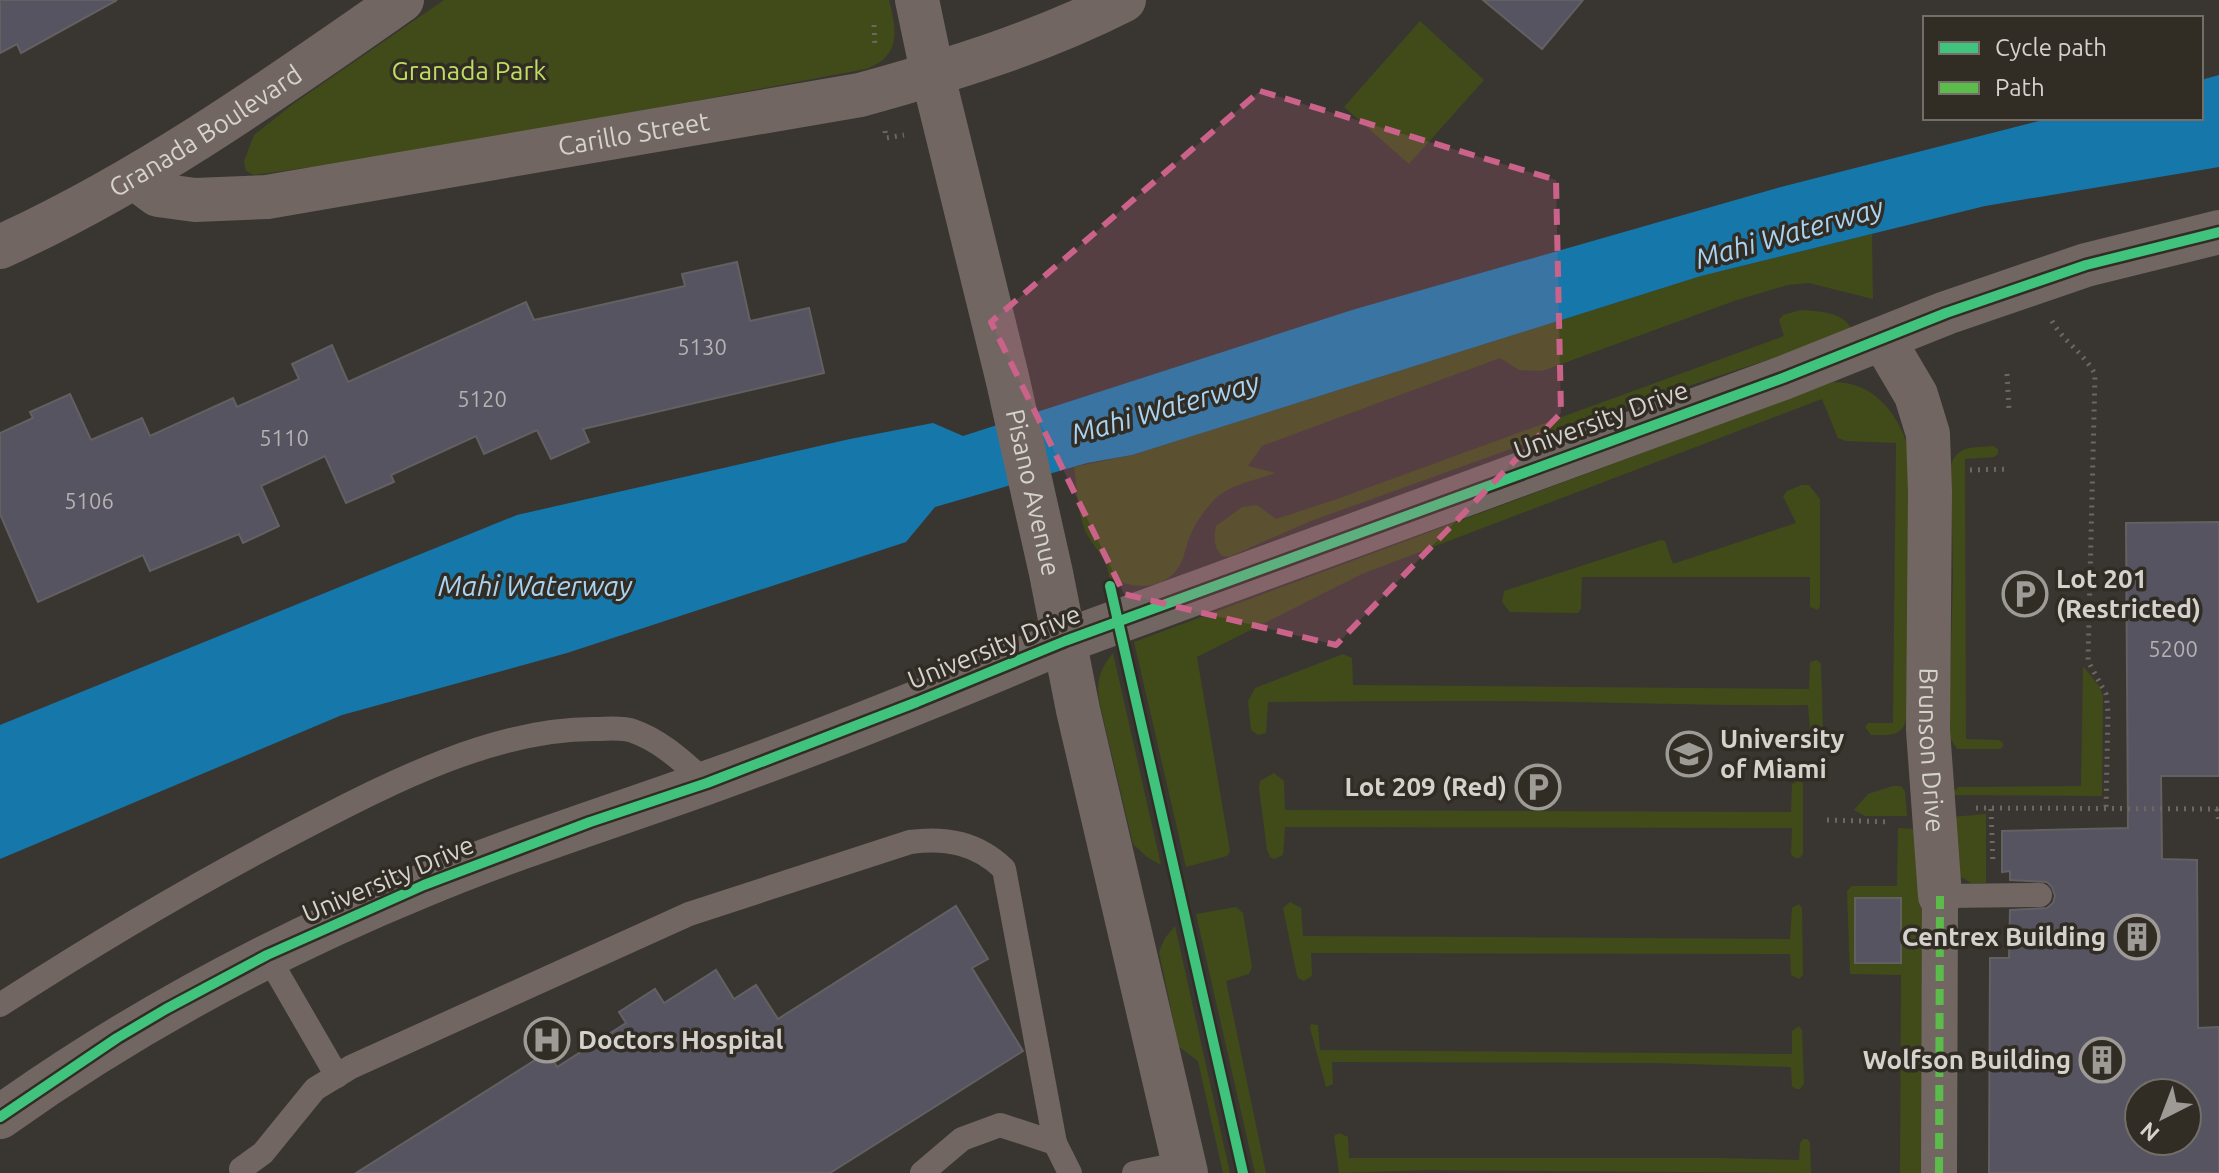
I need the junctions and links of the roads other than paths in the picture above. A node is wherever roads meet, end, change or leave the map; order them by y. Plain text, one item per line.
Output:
1 (402, 0) edge
2 (917, 0) edge
3 (1124, 0) edge
4 (933, 76) junction
5 (135, 178) junction
6 (2219, 232) edge
7 (0, 247) edge
8 (1883, 339) junction
9 (1065, 641) junction
10 (707, 783) junction
11 (2040, 895) dead end
12 (1940, 896) junction
13 (267, 955) junction
14 (0, 1005) edge
15 (337, 1076) junction
16 (0, 1117) edge
17 (1055, 1143) junction
18 (1185, 1168) edge
19 (241, 1169) dead end
20 (922, 1173) edge
21 (1070, 1173) edge
22 (1134, 1173) edge
23 (1939, 1173) edge

1 - 5 street, Granada Boulevard
2 - 4 street, Pisano Avenue
3 - 4 street, Carillo Street
4 - 5 street, Carillo Street
4 - 9 street, Pisano Avenue
5 - 7 street, Granada Boulevard
6 - 8 street, University Drive
8 - 9 street, University Drive
8 - 12 street, Brunson Drive
9 - 10 street, University Drive
9 - 18 street, Pisano Avenue
10 - 13 street, University Drive
10 - 14 lane
11 - 12 lane
12 - 23 street, Brunson Drive
13 - 15 lane
13 - 16 street, University Drive
15 - 17 lane
15 - 19 lane
17 - 20 lane
17 - 21 lane
18 - 22 lane

